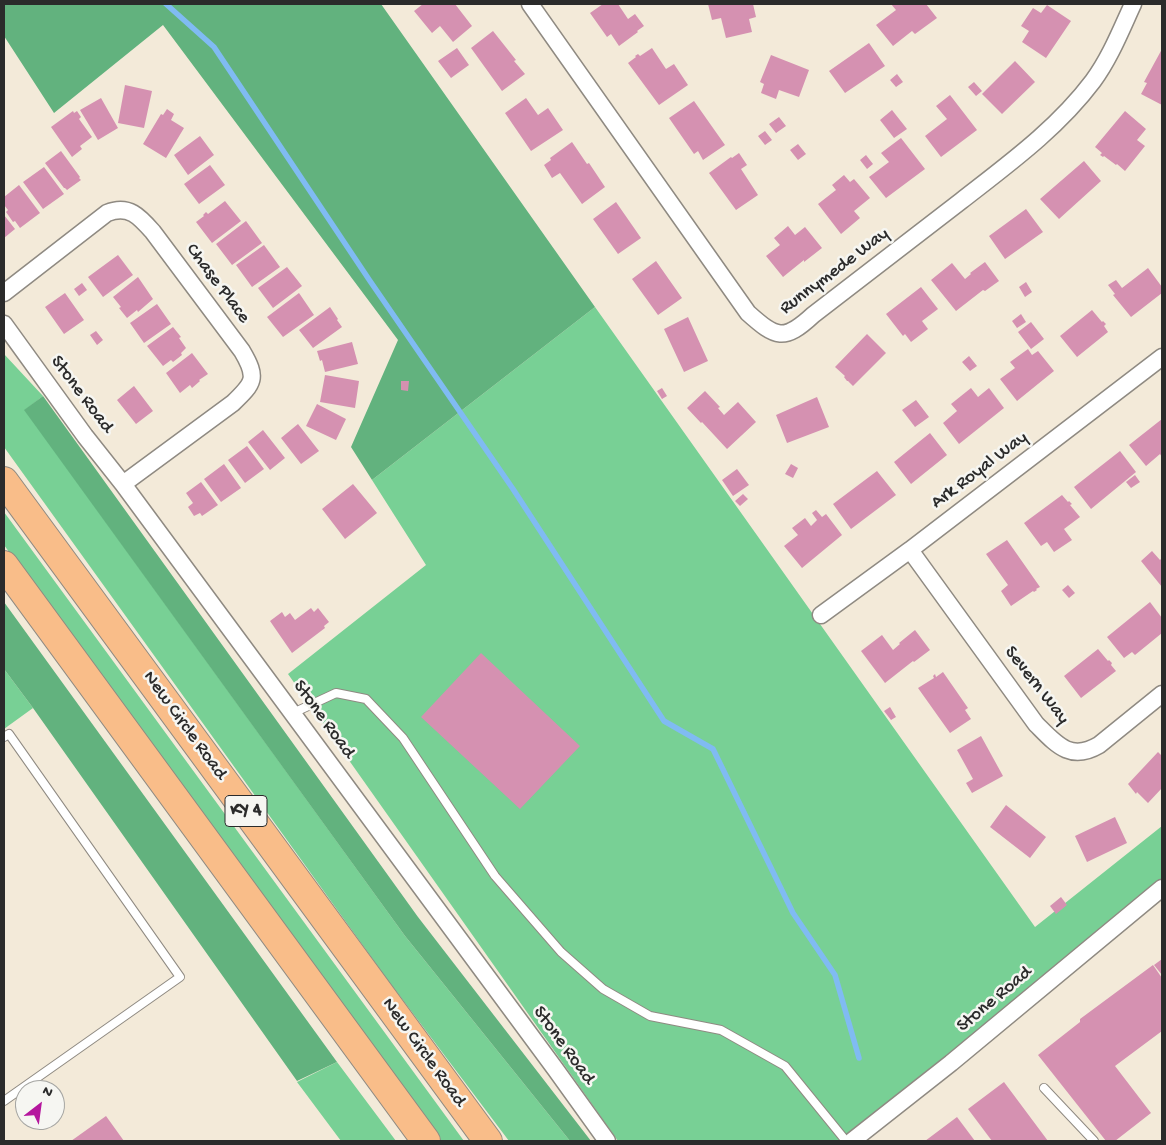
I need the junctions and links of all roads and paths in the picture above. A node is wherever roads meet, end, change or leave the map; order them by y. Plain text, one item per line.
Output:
1 (530, 4) edge
2 (1133, 4) edge
3 (4, 293) edge
4 (4, 324) edge
5 (1162, 357) edge
6 (4, 480) edge
7 (123, 484) junction
8 (910, 550) junction
9 (4, 565) edge
10 (821, 615) dead end
11 (1162, 694) edge
12 (293, 713) junction
13 (4, 738) edge
14 (1162, 888) edge
15 (1044, 1088) dead end
16 (4, 1101) edge
17 (426, 1141) edge
18 (488, 1141) edge
19 (607, 1141) edge
20 (846, 1141) edge
21 (852, 1141) edge
22 (1094, 1141) edge

1 - 2 street, Runnymede Way
3 - 7 street, Chase Place
4 - 7 street, Stone Road
5 - 8 street, Ark Royal Way
6 - 18 highway, New Circle Road / KY 4
7 - 12 street, Stone Road
8 - 10 street, Ark Royal Way
8 - 11 street, Severn Way
9 - 17 highway, KY 4
12 - 19 street, Stone Road
12 - 20 lane
13 - 16 lane
14 - 21 street, Stone Road
15 - 22 lane

